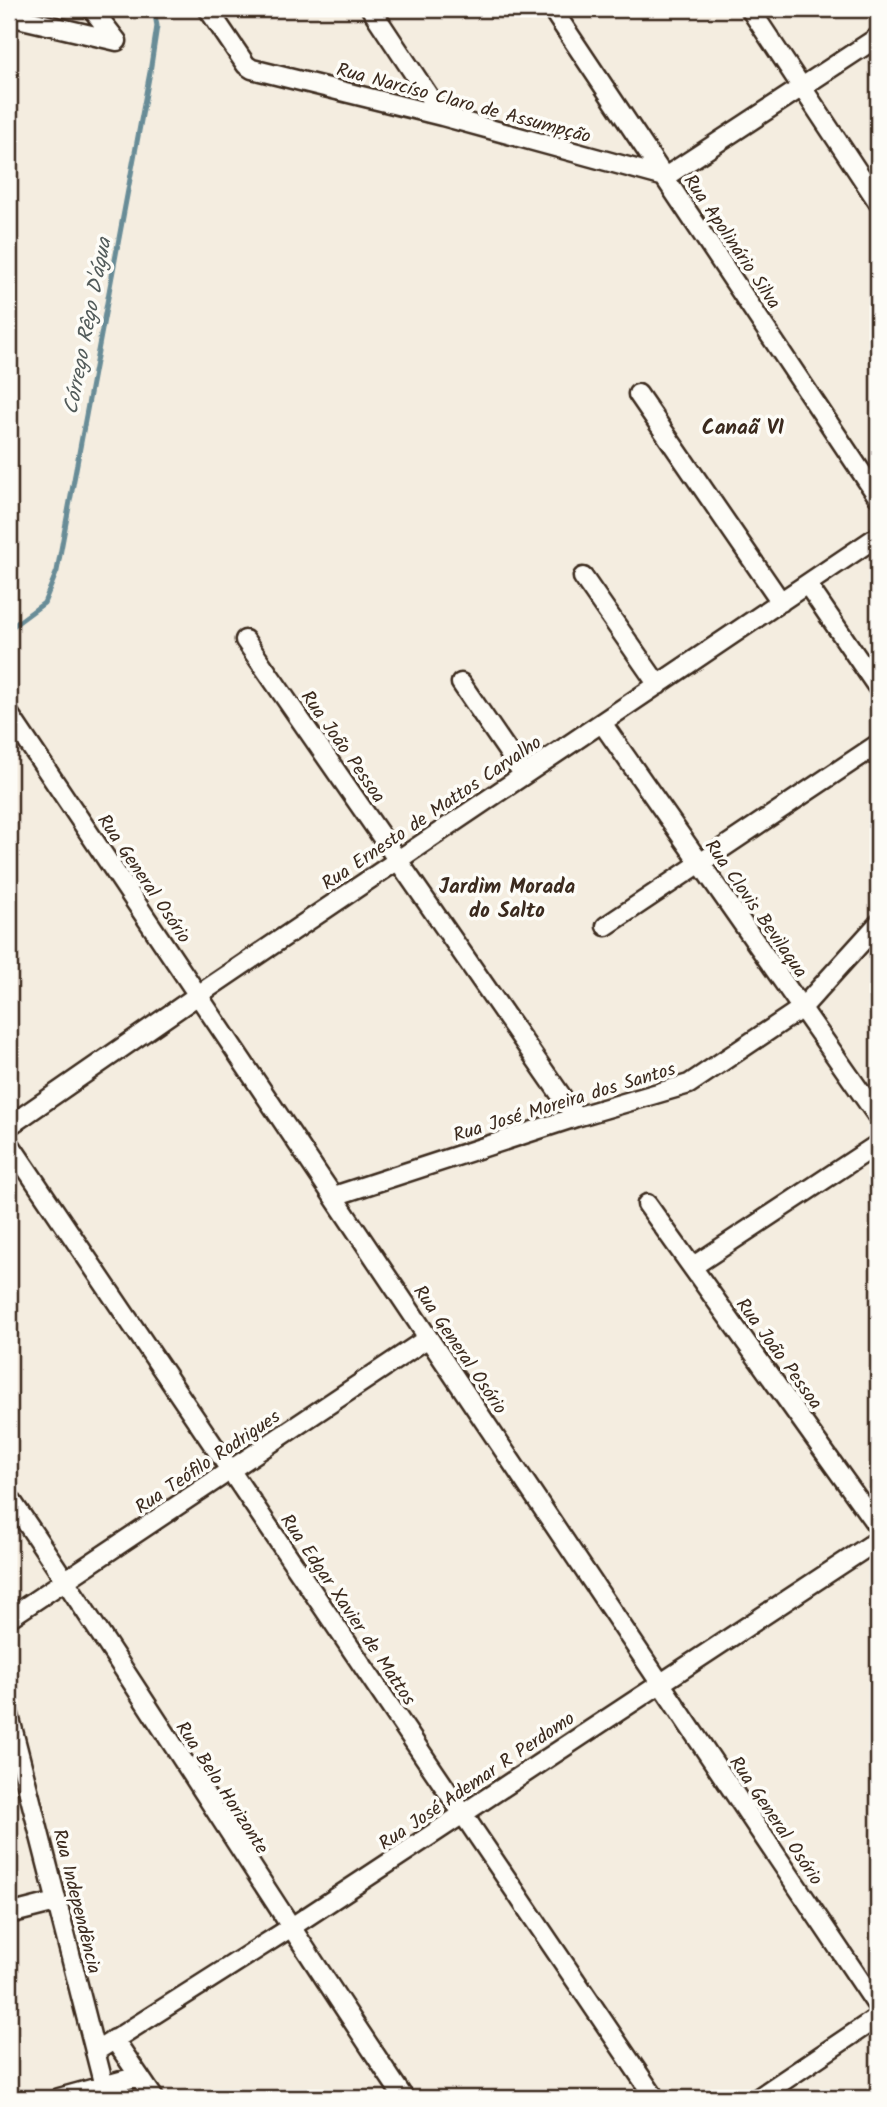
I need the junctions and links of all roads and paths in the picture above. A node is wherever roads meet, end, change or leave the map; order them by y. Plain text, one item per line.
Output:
1 (92, 9) edge
2 (208, 9) edge
3 (371, 9) edge
4 (552, 9) edge
5 (750, 9) edge
6 (9, 16) edge
7 (878, 37) edge
8 (802, 87) junction
9 (442, 116) junction
10 (665, 177) junction
11 (878, 202) edge
12 (638, 394) dead end
13 (878, 497) edge
14 (878, 536) edge
15 (583, 576) dead end
16 (807, 584) junction
17 (781, 602) junction
18 (245, 640) dead end
19 (461, 683) dead end
20 (658, 685) junction
21 (878, 688) edge
22 (9, 714) edge
23 (602, 723) junction
24 (878, 744) edge
25 (524, 775) junction
26 (398, 860) junction
27 (699, 863) junction
28 (878, 924) edge
29 (606, 926) dead end
30 (198, 995) junction
31 (802, 1008) junction
32 (576, 1117) junction
33 (878, 1118) edge
34 (9, 1126) edge
35 (9, 1143) edge
36 (878, 1144) edge
37 (334, 1196) junction
38 (647, 1204) dead end
39 (692, 1266) junction
40 (428, 1338) junction
41 (232, 1471) junction
42 (9, 1497) edge
43 (878, 1527) edge
44 (878, 1540) edge
45 (65, 1580) junction
46 (9, 1618) edge
47 (659, 1683) junction
48 (9, 1714) edge
49 (461, 1815) junction
50 (56, 1902) junction
51 (9, 1914) edge
52 (289, 1928) junction
53 (878, 2007) edge
54 (878, 2017) edge
55 (114, 2039) junction
56 (95, 2052) junction
57 (139, 2076) junction
58 (105, 2093) edge
59 (60, 2098) edge
60 (154, 2098) edge
61 (404, 2098) edge
62 (655, 2098) edge
63 (758, 2098) edge

1 - 6 street
2 - 9 street, Rua Narcíso Claro de Assumpção
3 - 9 street
4 - 10 street, Rua Apolinário Silva
5 - 8 street
7 - 8 street
8 - 10 street
8 - 11 street
9 - 10 street, Rua Narcíso Claro de Assumpção
10 - 13 street, Rua Apolinário Silva
12 - 17 street
14 - 16 street, Rua Ernesto de Mattos Carvalho
15 - 20 street
16 - 17 street, Rua Ernesto de Mattos Carvalho
16 - 21 street
17 - 20 street, Rua Ernesto de Mattos Carvalho
18 - 26 street, Rua João Pessoa
19 - 25 street
20 - 23 street, Rua Ernesto de Mattos Carvalho
22 - 30 street, Rua General Osório
23 - 25 street, Rua Ernesto de Mattos Carvalho
23 - 27 street, Rua Clovis Bevilaqua
24 - 27 street
25 - 26 street, Rua Ernesto de Mattos Carvalho
26 - 30 street, Rua Ernesto de Mattos Carvalho
26 - 32 street, Rua João Pessoa
27 - 29 street
27 - 31 street, Rua Clovis Bevilaqua
28 - 31 street, Rua José Moreira dos Santos
30 - 34 street, Rua Ernesto de Mattos Carvalho
30 - 37 street, Rua General Osório
31 - 32 street, Rua José Moreira dos Santos
31 - 33 street, Rua Clovis Bevilaqua
32 - 37 street, Rua José Moreira dos Santos
35 - 41 street, Rua Edgar Xavier de Mattos
36 - 39 street
37 - 40 street, Rua General Osório
38 - 39 street, Rua João Pessoa
39 - 43 street, Rua João Pessoa
40 - 41 street, Rua Teófilo Rodrigues
40 - 47 street, Rua General Osório
41 - 45 street, Rua Teófilo Rodrigues
41 - 49 street, Rua Edgar Xavier de Mattos
42 - 45 street, Rua Belo Horizonte
44 - 47 street, Rua José Ademar R Perdomo
45 - 46 street, Rua Teófilo Rodrigues
45 - 52 street, Rua Belo Horizonte
47 - 49 street, Rua José Ademar R Perdomo
47 - 53 street, Rua General Osório
48 - 50 street, Rua Independência
49 - 52 street, Rua José Ademar R Perdomo
49 - 62 street, Rua Edgar Xavier de Mattos
50 - 51 street
50 - 56 street, Rua Independência
52 - 55 street, Rua José Ademar R Perdomo
52 - 61 street, Rua Belo Horizonte
54 - 63 street
55 - 56 street, Rua José Ademar R Perdomo
55 - 57 street
56 - 58 street, Rua Independência
57 - 58 street
57 - 60 street
58 - 59 street

